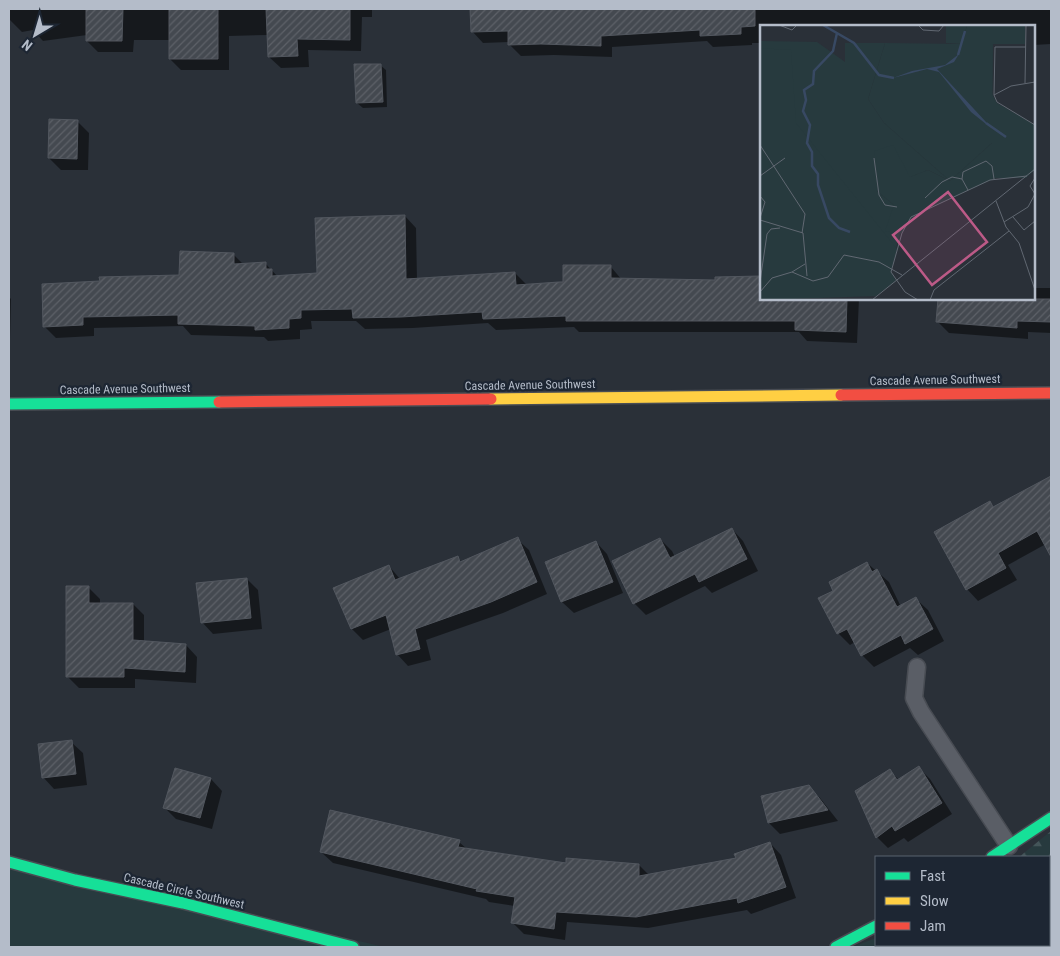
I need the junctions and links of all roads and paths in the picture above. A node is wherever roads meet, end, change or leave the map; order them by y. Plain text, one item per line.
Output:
1 (1051, 393) edge
2 (9, 404) edge
3 (917, 667) dead end
4 (1051, 818) edge
5 (1009, 846) junction
6 (994, 856) edge
7 (9, 862) edge
8 (875, 927) edge
9 (353, 947) edge
10 (836, 947) edge

1 - 2 main road, Cascade Avenue Southwest
3 - 5 lane
4 - 5 main road
5 - 6 main road
7 - 9 main road, Cascade Circle Southwest
8 - 10 main road

